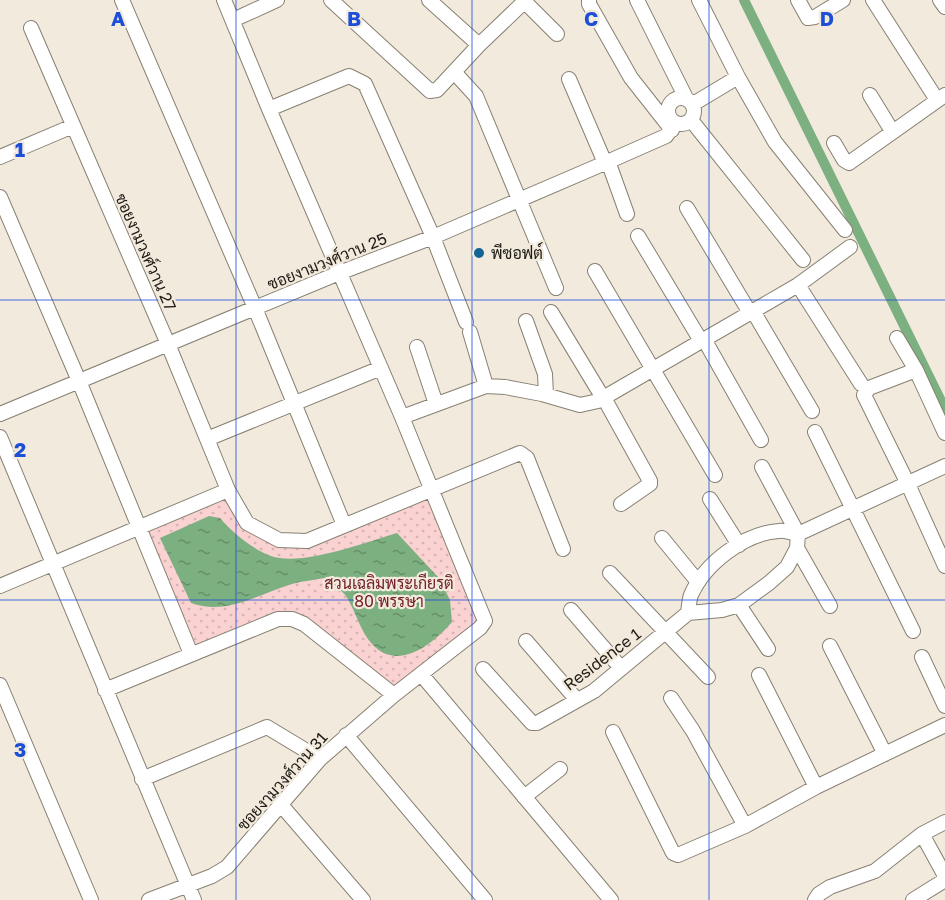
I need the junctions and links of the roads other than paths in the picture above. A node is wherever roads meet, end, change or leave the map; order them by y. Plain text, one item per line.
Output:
1 (122, 0) edge
2 (224, 0) edge
3 (277, 0) edge
4 (331, 0) edge
5 (429, 0) edge
6 (589, 0) edge
7 (637, 0) edge
8 (699, 0) edge
9 (798, 0) edge
10 (843, 0) edge
11 (873, 0) edge
12 (940, 0) edge
13 (524, 1) edge
14 (945, 7) edge
15 (233, 20) junction
16 (31, 28) dead end
17 (557, 34) dead end
18 (479, 45) junction
19 (454, 72) junction
20 (738, 77) junction
21 (569, 79) dead end
22 (870, 95) dead end
23 (941, 98) edge
24 (690, 101) junction
25 (269, 109) junction
26 (691, 120) junction
27 (73, 126) junction
28 (671, 130) junction
29 (892, 131) junction
30 (834, 143) dead end
31 (0, 157) edge
32 (606, 162) junction
33 (0, 197) edge
34 (519, 198) junction
35 (687, 208) dead end
36 (627, 214) dead end
37 (845, 230) dead end
38 (638, 236) dead end
39 (433, 237) junction
40 (850, 247) dead end
41 (803, 260) dead end
42 (595, 271) dead end
43 (339, 273) junction
44 (798, 285) junction
45 (556, 288) dead end
46 (255, 308) junction
47 (551, 312) dead end
48 (751, 312) junction
49 (526, 321) dead end
50 (897, 338) dead end
51 (702, 340) junction
52 (168, 344) junction
53 (417, 347) dead end
54 (381, 369) junction
55 (653, 370) junction
56 (916, 370) junction
57 (80, 381) junction
58 (861, 384) dead end
59 (486, 386) junction
60 (546, 395) junction
61 (604, 398) junction
62 (294, 404) junction
63 (436, 405) junction
64 (812, 411) dead end
65 (0, 414) edge
66 (402, 417) junction
67 (815, 432) dead end
68 (945, 433) edge
69 (0, 437) edge
70 (207, 439) junction
71 (761, 440) dead end
72 (945, 466) edge
73 (762, 467) dead end
74 (715, 475) dead end
75 (907, 482) junction
76 (228, 490) junction
77 (432, 490) junction
78 (710, 499) dead end
79 (621, 504) dead end
80 (853, 507) junction
81 (344, 525) junction
82 (138, 528) junction
83 (662, 538) dead end
84 (797, 541) junction
85 (739, 544) junction
86 (562, 549) dead end
87 (944, 561) edge
88 (52, 564) junction
89 (610, 573) dead end
90 (698, 582) junction
91 (0, 586) edge
92 (739, 605) junction
93 (830, 606) dead end
94 (571, 610) dead end
95 (688, 613) junction
96 (665, 631) junction
97 (914, 631) dead end
98 (526, 641) dead end
99 (830, 646) dead end
100 (768, 649) dead end
101 (191, 654) junction
102 (922, 657) dead end
103 (621, 668) junction
104 (483, 669) dead end
105 (421, 674) junction
106 (759, 675) dead end
107 (708, 677) dead end
108 (0, 685) edge
109 (105, 690) junction
110 (394, 695) junction
111 (671, 698) dead end
112 (577, 700) junction
113 (945, 706) edge
114 (945, 725) edge
115 (613, 732) dead end
116 (346, 735) junction
117 (885, 754) junction
118 (320, 759) junction
119 (560, 769) dead end
120 (142, 779) junction
121 (816, 787) junction
122 (524, 797) junction
123 (282, 806) junction
124 (945, 822) edge
125 (745, 826) junction
126 (922, 834) junction
127 (945, 876) edge
128 (945, 880) edge
129 (187, 885) junction
130 (91, 900) edge
131 (149, 900) edge
132 (194, 900) edge
133 (363, 900) edge
134 (485, 900) edge
135 (611, 900) edge
136 (815, 900) edge
137 (913, 900) edge

1 - 46 street
2 - 15 street
3 - 15 street
4 - 19 street
5 - 18 street
6 - 28 street
7 - 24 street
8 - 20 street
9 - 10 street
11 - 23 street
12 - 14 street
13 - 17 street
13 - 18 street
15 - 25 street
16 - 27 street, ซอยงามวงศ์วาน 27
18 - 19 street
19 - 34 street
20 - 24 street
20 - 37 street
21 - 32 street
22 - 29 street
23 - 29 street
24 - 26 street
24 - 28 street
25 - 39 street
25 - 43 street
26 - 28 street, ซอยงามวงศ์วาน 25
26 - 41 street
27 - 31 street
27 - 52 street, ซอยงามวงศ์วาน 27
28 - 32 street, ซอยงามวงศ์วาน 25
29 - 30 street
32 - 34 street, ซอยงามวงศ์วาน 25
32 - 36 street
33 - 57 street
34 - 39 street, ซอยงามวงศ์วาน 25
34 - 45 street
35 - 48 street
38 - 51 street
39 - 43 street, ซอยงามวงศ์วาน 25
39 - 59 street
40 - 44 street
42 - 55 street
43 - 46 street, ซอยงามวงศ์วาน 25
43 - 54 street
44 - 48 street
44 - 58 street
46 - 52 street, ซอยงามวงศ์วาน 25
46 - 62 street
47 - 61 street
48 - 51 street
48 - 64 street
49 - 60 street
50 - 56 street
51 - 55 street
51 - 71 street
52 - 57 street, ซอยงามวงศ์วาน 25
52 - 70 street, ซอยงามวงศ์วาน 27
53 - 63 street
54 - 62 street
54 - 66 street
55 - 61 street
55 - 74 street
56 - 68 street
56 - 75 street
57 - 65 street, ซอยงามวงศ์วาน 25
57 - 82 street
59 - 60 street
59 - 63 street
60 - 61 street
61 - 79 street
62 - 70 street
62 - 81 street
63 - 66 street
66 - 77 street
67 - 80 street
69 - 88 street
70 - 76 street, ซอยงามวงศ์วาน 27
72 - 75 street
73 - 84 street
75 - 80 street
75 - 87 street
76 - 81 street, ซอยงามวงศ์วาน 27
76 - 82 street
77 - 81 street, ซอยงามวงศ์วาน 27
77 - 86 street, ซอยงามวงศ์วาน 27
77 - 105 street, ซอยงามวงศ์วาน 31
78 - 85 street
80 - 84 street
80 - 97 street
82 - 88 street
82 - 101 street
83 - 90 street
84 - 85 street
84 - 92 street
84 - 93 street
85 - 90 street
88 - 91 street
88 - 109 street
89 - 96 street
90 - 95 street
92 - 95 street
92 - 100 street
94 - 103 street
95 - 96 street, Residence 1
96 - 103 street, Residence 1
96 - 107 street
98 - 112 street
99 - 117 street
101 - 109 street
101 - 110 street
102 - 113 street
103 - 112 street, Residence 1
104 - 112 street, Residence 1
105 - 110 street, ซอยงามวงศ์วาน 31
105 - 122 street
106 - 121 street
108 - 130 street
109 - 120 street
110 - 116 street, ซอยงามวงศ์วาน 31
111 - 125 street
114 - 117 street
115 - 125 street
116 - 118 street, ซอยงามวงศ์วาน 31
116 - 134 street
117 - 121 street
118 - 120 street
118 - 123 street, ซอยงามวงศ์วาน 31
119 - 122 street
120 - 129 street
121 - 125 street
122 - 135 street
123 - 129 street, ซอยงามวงศ์วาน 31
123 - 133 street
124 - 126 street
126 - 127 street
126 - 136 street
128 - 137 street
129 - 131 street, ซอยงามวงศ์วาน 31
129 - 132 street

